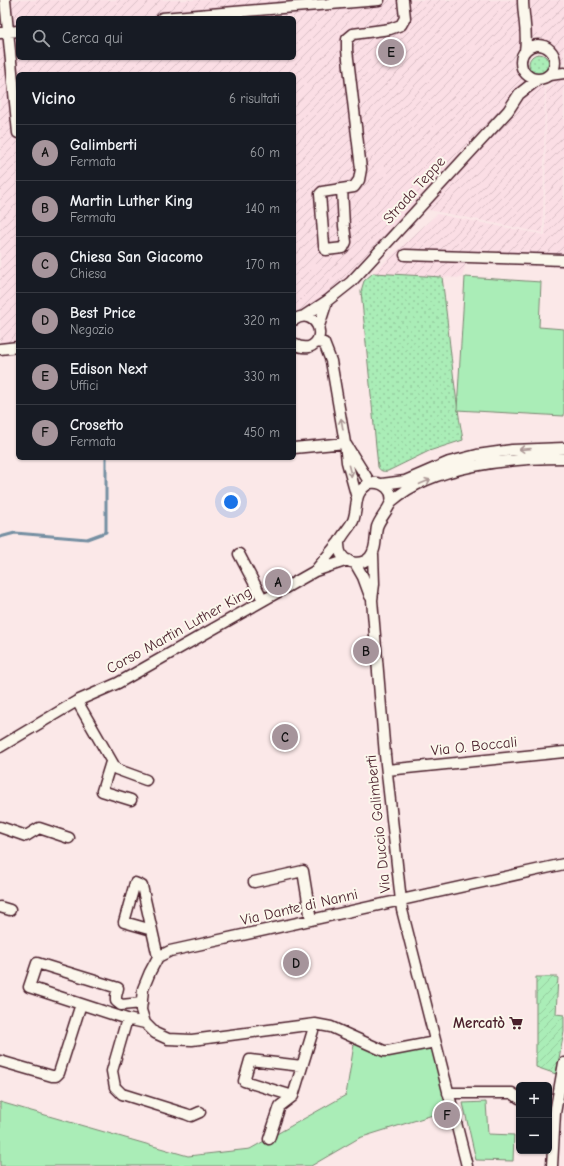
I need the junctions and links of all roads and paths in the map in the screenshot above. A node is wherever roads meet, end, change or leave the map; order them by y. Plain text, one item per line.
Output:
1 (5, 0) edge
2 (379, 0) edge
3 (403, 0) edge
4 (523, 0) edge
5 (322, 3) edge
6 (183, 16) edge
7 (527, 30) junction
8 (9, 32) edge
9 (544, 46) junction
10 (525, 51) junction
11 (555, 61) junction
12 (564, 69) edge
13 (564, 73) edge
14 (525, 74) junction
15 (550, 75) junction
16 (537, 80) junction
17 (519, 94) junction
18 (16, 111) edge
19 (342, 189) junction
20 (405, 255) dead end
21 (564, 260) edge
22 (327, 301) junction
23 (299, 318) edge
24 (319, 326) junction
25 (316, 342) junction
26 (296, 345) edge
27 (16, 347) edge
28 (0, 349) edge
29 (345, 443) junction
30 (296, 448) edge
31 (564, 448) edge
32 (564, 458) edge
33 (370, 483) junction
34 (382, 484) junction
35 (357, 498) junction
36 (392, 501) junction
37 (339, 542) junction
38 (239, 554) dead end
39 (373, 554) junction
40 (352, 562) junction
41 (315, 571) junction
42 (263, 600) junction
43 (372, 600) junction
44 (77, 701) junction
45 (0, 747) edge
46 (564, 752) edge
47 (112, 762) junction
48 (387, 770) junction
49 (146, 780) dead end
50 (131, 800) dead end
51 (0, 827) edge
52 (69, 838) dead end
53 (564, 864) edge
54 (254, 882) dead end
55 (401, 900) junction
56 (311, 920) junction
57 (152, 930) dead end
58 (158, 957) junction
59 (142, 1003) junction
60 (81, 1004) junction
61 (127, 1018) junction
62 (146, 1023) junction
63 (315, 1024) junction
64 (435, 1042) junction
65 (0, 1061) edge
66 (564, 1064) edge
67 (302, 1066) junction
68 (448, 1092) junction
69 (293, 1096) junction
70 (516, 1096) edge
71 (557, 1100) edge
72 (200, 1112) dead end
73 (269, 1139) dead end
74 (467, 1166) edge
75 (552, 1166) edge

1 - 8 street
2 - 5 street
3 - 19 street
4 - 7 street
5 - 6 street
7 - 9 street
7 - 10 street
8 - 18 street
9 - 10 street
9 - 11 street
10 - 14 street
11 - 12 street
11 - 15 street
13 - 15 street
14 - 16 street
14 - 17 street, Strada Teppe
15 - 16 street
16 - 17 street, Strada Teppe
17 - 22 street, Strada Teppe
19 - 19 street
20 - 21 street
22 - 23 street, Strada Teppe
22 - 24 street
23 - 24 street
24 - 25 street
25 - 26 street
29 -> 25 street
27 - 28 street
29 - 30 street
29 - 33 street
29 -> 35 street
31 -> 34 street
36 -> 32 street
33 - 34 street
33 - 35 street
34 - 36 street
35 - 37 street, Corso Martin Luther King
36 - 39 street, Via Duccio Galimberti
37 - 40 street, Via Duccio Galimberti
37 - 41 street, Corso Martin Luther King
38 - 42 street
39 - 40 street, Corso Martin Luther King
39 - 43 street, Via Duccio Galimberti
40 - 41 street, Corso Martin Luther King
40 - 43 street, Via Duccio Galimberti
41 - 42 street, Corso Martin Luther King
42 - 44 street, Corso Martin Luther King
43 - 48 street, Via Duccio Galimberti
44 - 45 street, Corso Martin Luther King
44 - 47 street
46 - 48 street, Via O. Boccali
47 - 49 street
47 - 50 street
48 - 55 street, Via Duccio Galimberti
51 - 52 street
53 - 55 street, Via Dante di Nanni
54 - 56 street
55 - 56 street, Via Dante di Nanni
55 - 64 street, Via Duccio Galimberti
56 - 58 street, Via Dante di Nanni
57 - 58 street
58 - 59 street
59 - 60 street
59 - 62 street
60 - 61 street
60 - 65 street
61 - 62 street
61 - 72 street
62 - 63 street
63 - 64 street
63 - 67 street
64 - 68 street, Via Duccio Galimberti
66 - 71 street
67 - 69 street
67 - 69 street
68 - 70 street
68 - 74 street, Via Duccio Galimberti
69 - 73 street
71 - 75 street

